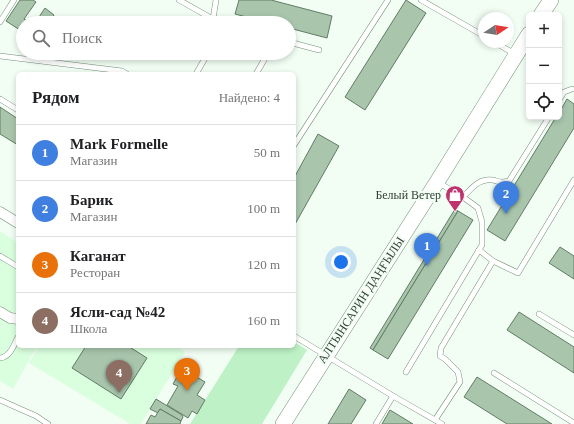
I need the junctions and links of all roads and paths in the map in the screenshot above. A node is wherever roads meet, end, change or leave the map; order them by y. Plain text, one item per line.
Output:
1 (14, 0) edge
2 (179, 0) edge
3 (216, 0) edge
4 (388, 0) edge
5 (421, 0) edge
6 (550, 0) edge
7 (543, 12) edge
8 (208, 16) edge
9 (213, 16) edge
10 (0, 22) edge
11 (478, 33) edge
12 (526, 39) edge
13 (296, 44) edge
14 (505, 48) edge
15 (319, 50) dead end
16 (516, 54) junction
17 (0, 56) edge
18 (16, 58) edge
19 (33, 60) edge
20 (204, 60) edge
21 (264, 60) edge
22 (124, 72) edge
23 (197, 72) edge
24 (257, 72) edge
25 (572, 89) dead end
26 (562, 95) edge
27 (0, 99) edge
28 (16, 109) edge
29 (547, 120) edge
30 (296, 142) edge
31 (574, 180) edge
32 (437, 182) junction
33 (463, 196) junction
34 (0, 212) edge
35 (16, 222) edge
36 (479, 250) junction
37 (0, 256) edge
38 (493, 261) junction
39 (16, 266) edge
40 (0, 312) edge
41 (539, 314) dead end
42 (16, 319) edge
43 (574, 335) edge
44 (296, 337) edge
45 (16, 341) edge
46 (325, 356) junction
47 (0, 358) edge
48 (406, 372) dead end
49 (494, 373) dead end
50 (393, 396) junction
51 (0, 400) edge
52 (435, 420) junction
53 (574, 423) edge
54 (48, 424) edge
55 (283, 424) edge
56 (376, 424) edge
57 (442, 424) edge

1 - 10 lane
2 - 8 lane
3 - 9 lane
4 - 30 lane
5 - 11 lane
6 - 7 main road
12 - 16 main road, АЛТЫНСАРИН ДАҢҒЫЛЫ
13 - 15 lane
14 - 16 lane
16 - 32 main road, АЛТЫНСАРИН ДАҢҒЫЛЫ
17 - 18 lane
19 - 22 lane
20 - 23 lane
21 - 24 lane
25 - 26 lane
27 - 28 lane
29 - 33 lane
31 - 38 lane
32 - 33 lane
32 - 46 main road, АЛТЫНСАРИН ДАҢҒЫЛЫ
33 - 36 lane
34 - 35 street
36 - 38 lane
36 - 48 lane
37 - 39 lane
38 - 52 lane
40 - 42 street
41 - 43 lane
44 - 46 lane
45 - 47 lane
46 - 50 lane
46 - 55 main road, АЛТЫНСАРИН ДАҢҒЫЛЫ
49 - 53 lane
50 - 52 lane
50 - 56 lane
51 - 54 lane
52 - 57 lane

